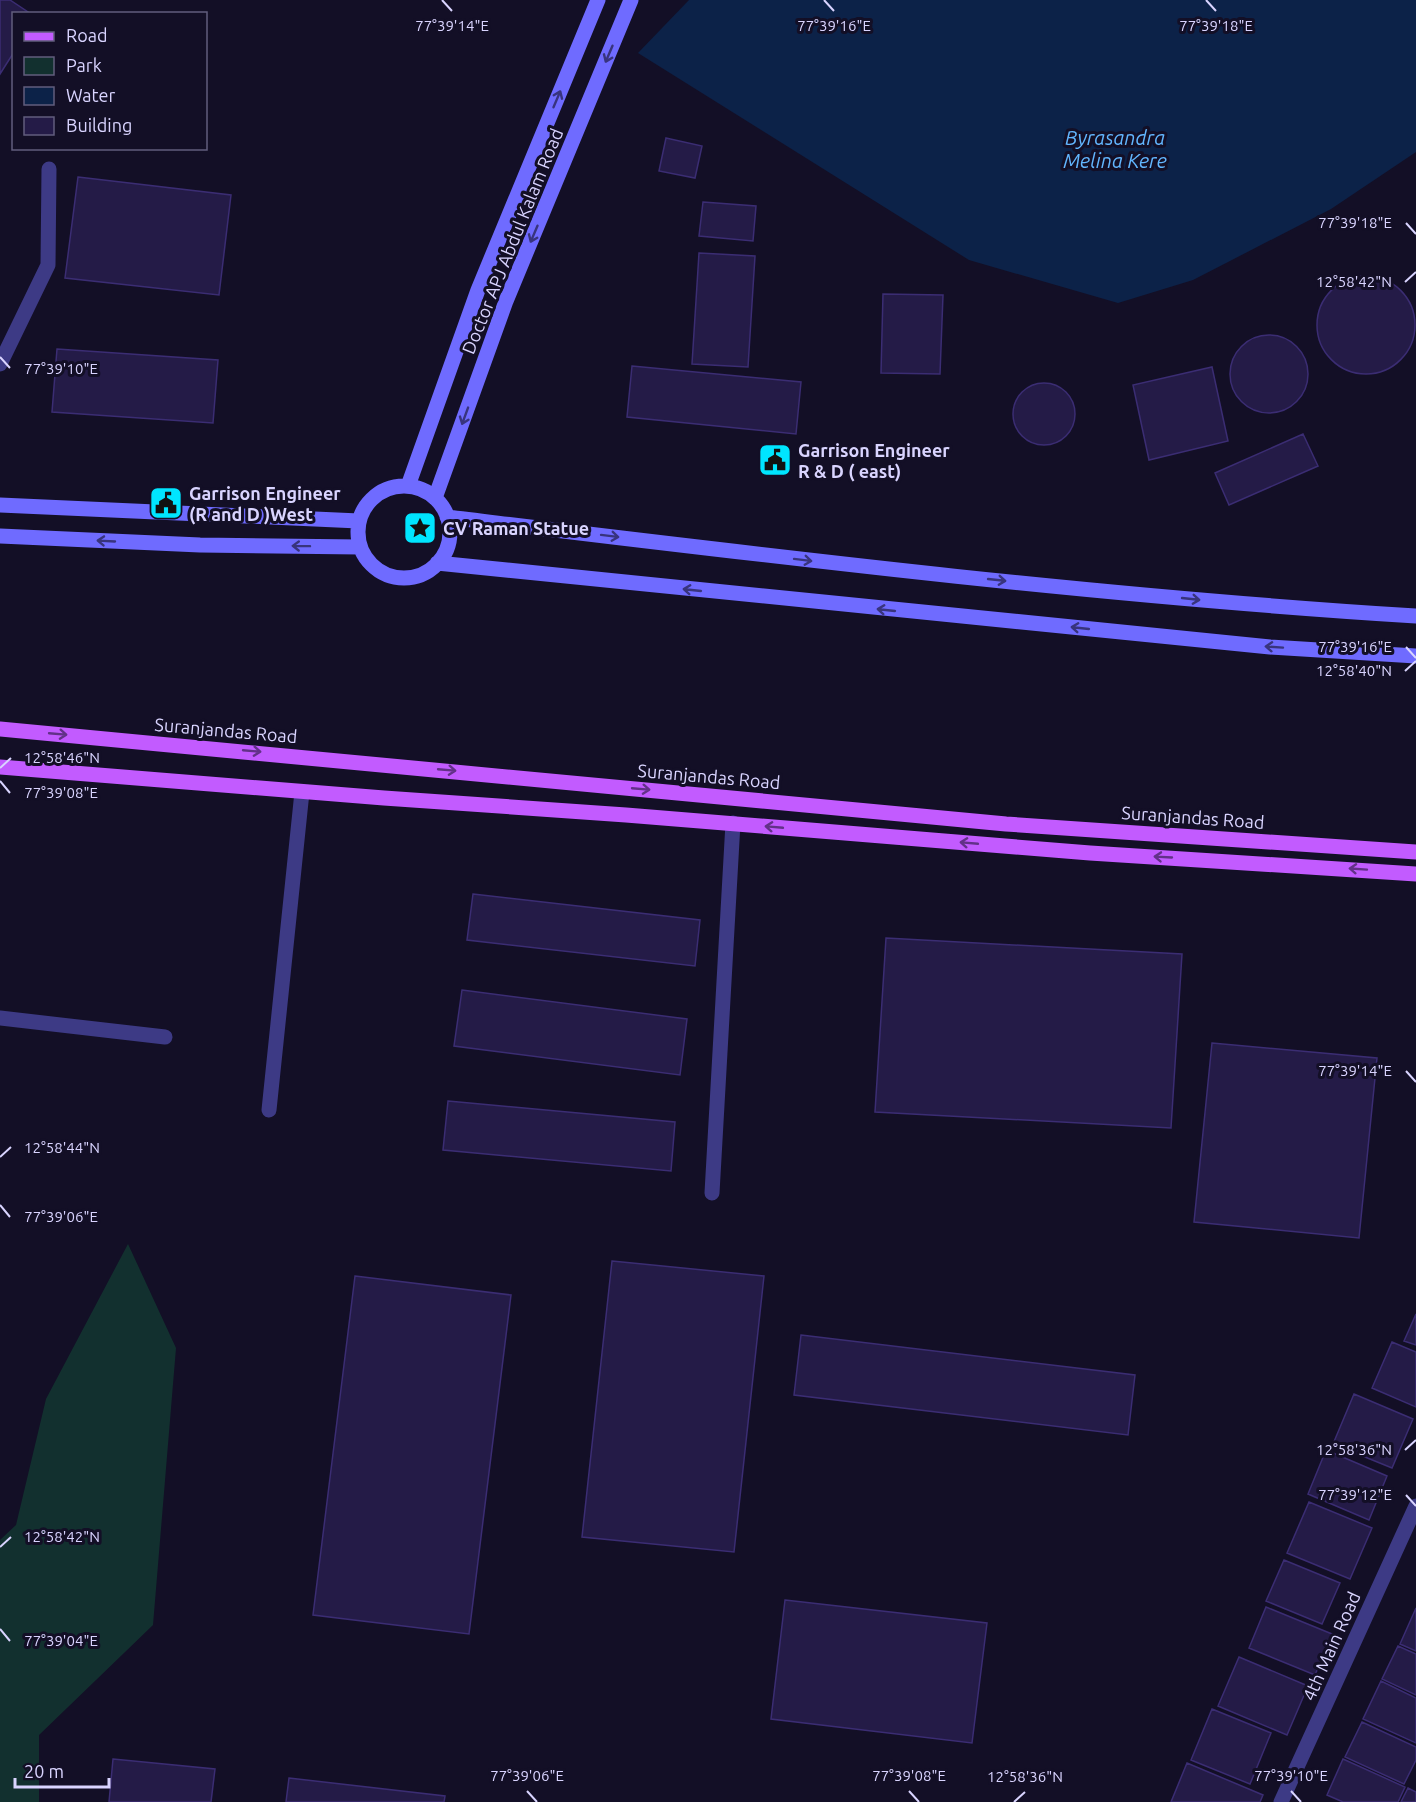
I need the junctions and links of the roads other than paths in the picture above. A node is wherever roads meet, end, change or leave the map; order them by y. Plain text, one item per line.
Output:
1 (598, 0) edge
2 (631, 0) edge
3 (49, 169) dead end
4 (0, 364) edge
5 (408, 486) junction
6 (435, 498) junction
7 (0, 505) edge
8 (447, 517) junction
9 (359, 521) junction
10 (0, 536) edge
11 (360, 547) junction
12 (437, 563) junction
13 (1416, 616) edge
14 (1416, 656) edge
15 (0, 729) edge
16 (0, 767) edge
17 (302, 792) junction
18 (733, 823) junction
19 (1416, 852) edge
20 (1416, 874) edge
21 (0, 1018) edge
22 (165, 1037) dead end
23 (268, 1110) dead end
24 (712, 1193) dead end
25 (1416, 1506) edge
26 (1281, 1802) edge

5 -> 1 street, Doctor APJ Abdul Kalam Road
2 -> 6 street, Doctor APJ Abdul Kalam Road
3 - 4 street
5 - 6 street
5 - 9 street
6 - 8 street
7 - 9 street
8 - 12 street
8 -> 13 street
9 - 11 street
11 -> 10 street
11 - 12 street
14 -> 12 street
15 -> 19 main road, Suranjandas Road
16 - 17 main road
17 - 18 main road
17 - 23 street
20 -> 18 main road
18 - 24 street
21 - 22 street
25 - 26 street, 4th Main Road

